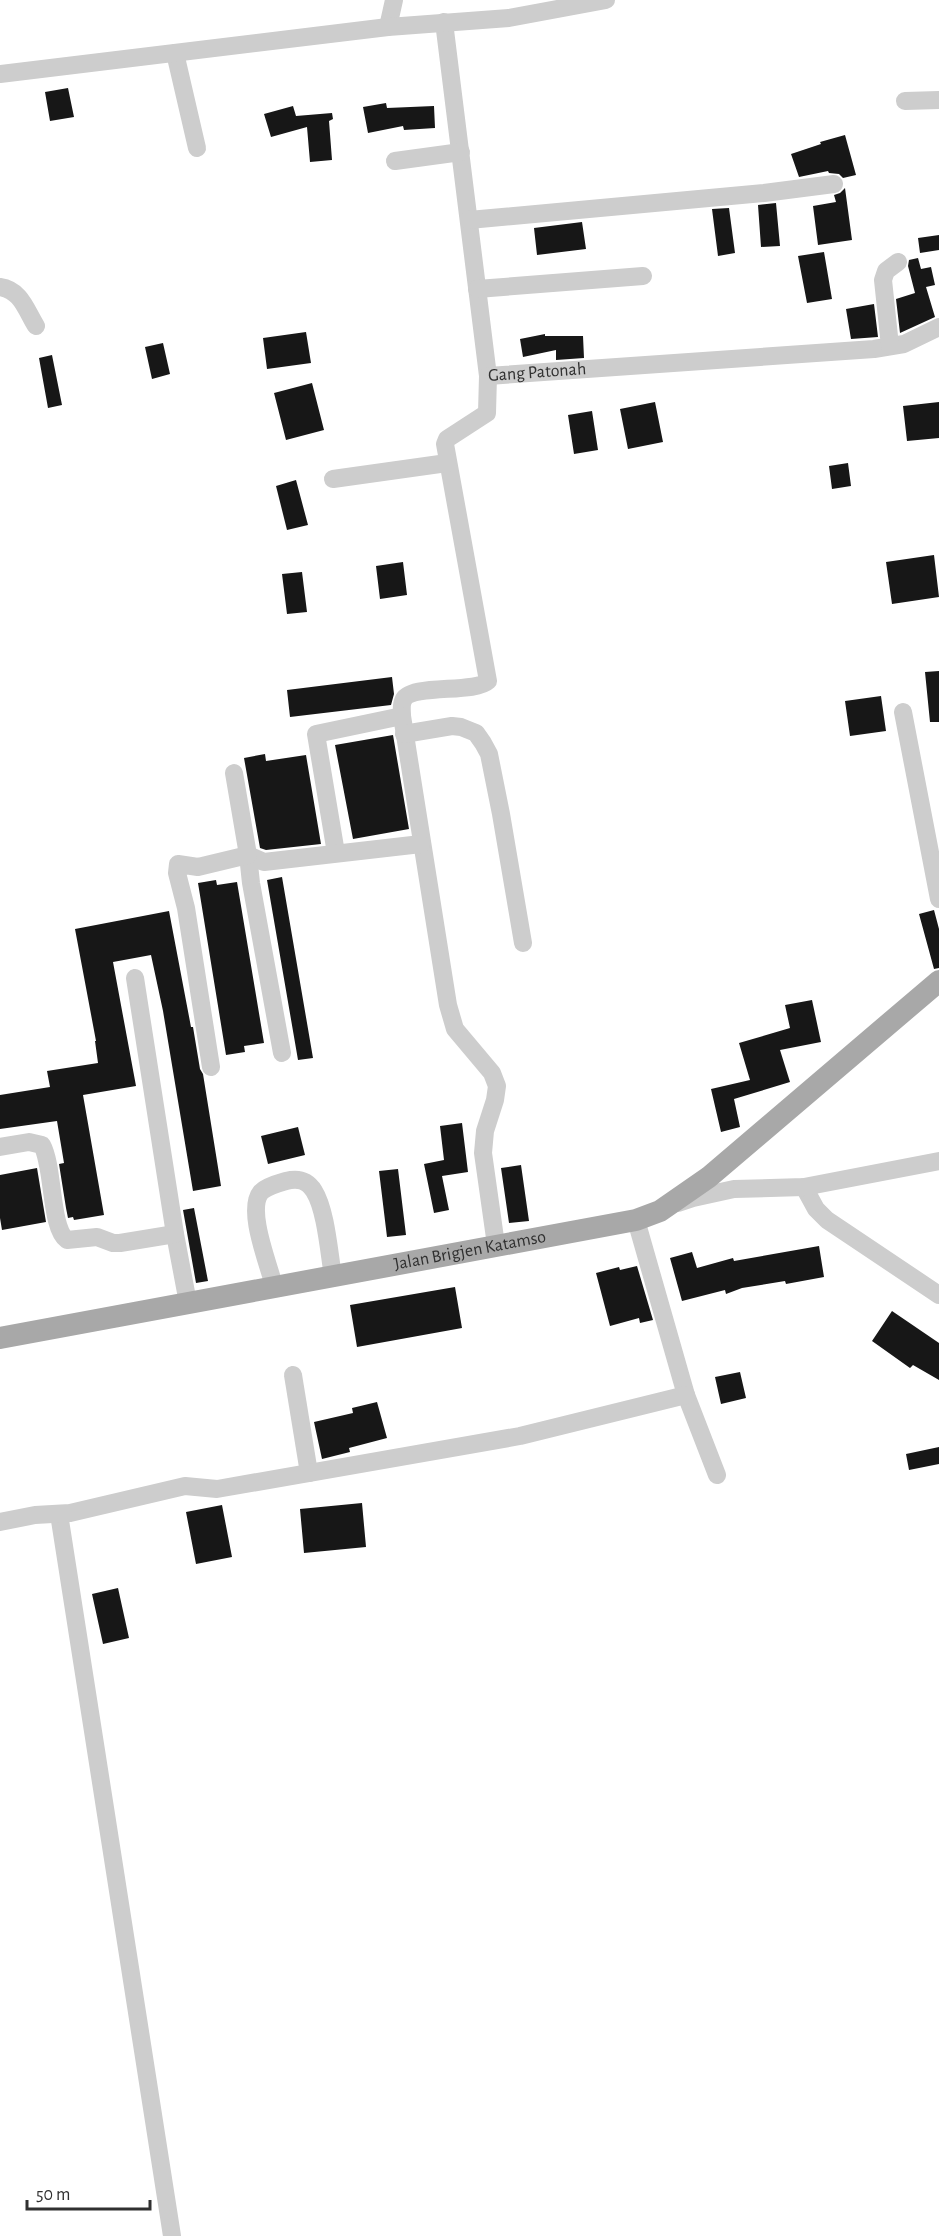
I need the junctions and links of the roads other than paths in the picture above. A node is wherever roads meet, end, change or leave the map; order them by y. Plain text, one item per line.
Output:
1 (394, 0) edge
2 (606, 0) edge
3 (444, 22) junction
4 (388, 27) junction
5 (175, 53) junction
6 (0, 74) edge
7 (939, 99) edge
8 (905, 101) dead end
9 (197, 148) dead end
10 (461, 152) junction
11 (395, 161) dead end
12 (834, 184) dead end
13 (469, 220) junction
14 (897, 262) dead end
15 (643, 276) dead end
16 (0, 287) edge
17 (477, 289) junction
18 (36, 326) dead end
19 (939, 327) edge
20 (890, 346) junction
21 (488, 376) junction
22 (447, 463) junction
23 (333, 479) dead end
24 (903, 712) dead end
25 (402, 716) junction
26 (405, 734) junction
27 (234, 773) dead end
28 (421, 844) junction
29 (336, 853) junction
30 (248, 855) junction
31 (939, 899) edge
32 (523, 943) dead end
33 (135, 978) dead end
34 (939, 981) edge
35 (282, 1053) dead end
36 (211, 1067) dead end
37 (0, 1146) edge
38 (939, 1161) edge
39 (804, 1187) junction
40 (660, 1211) junction
41 (636, 1220) junction
42 (175, 1234) junction
43 (496, 1245) junction
44 (333, 1276) junction
45 (274, 1286) junction
46 (939, 1295) edge
47 (188, 1303) junction
48 (0, 1338) edge
49 (293, 1376) dead end
50 (686, 1395) junction
51 (309, 1473) junction
52 (717, 1475) dead end
53 (59, 1514) junction
54 (0, 1522) edge
55 (172, 2236) edge

1 - 4 street
2 - 3 street
3 - 4 street
3 - 10 street, Gang Patonah
4 - 5 street
5 - 6 street
5 - 9 street
7 - 8 street
10 - 11 street
10 - 13 street, Gang Patonah
12 - 13 street
13 - 17 street, Gang Patonah
14 - 20 street
15 - 17 street
16 - 18 street
17 - 21 street, Gang Patonah
19 - 20 street, Gang Patonah
20 - 21 street, Gang Patonah
21 - 22 street
22 - 23 street
22 - 25 street
24 - 31 street
25 - 26 street
25 - 29 street
26 - 28 street
26 - 32 street
27 - 30 street
28 - 29 street
28 - 43 street
29 - 30 street
30 - 35 street
30 - 36 street
33 - 42 street
34 - 40 main road
37 - 42 street
38 - 39 street, Jalan Brigjen Katamso
39 - 40 street, Jalan Brigjen Katamso
39 - 46 street
40 - 41 main road, Jalan Brigjen Katamso
41 - 43 main road, Jalan Brigjen Katamso
41 - 50 street
42 - 47 street
43 - 44 main road, Jalan Brigjen Katamso
44 - 45 main road, Jalan Brigjen Katamso
44 - 45 street
45 - 47 main road, Jalan Brigjen Katamso
47 - 48 main road, Jalan Brigjen Katamso
49 - 51 street
50 - 51 street
50 - 52 street
51 - 53 street
53 - 54 street
53 - 55 street

